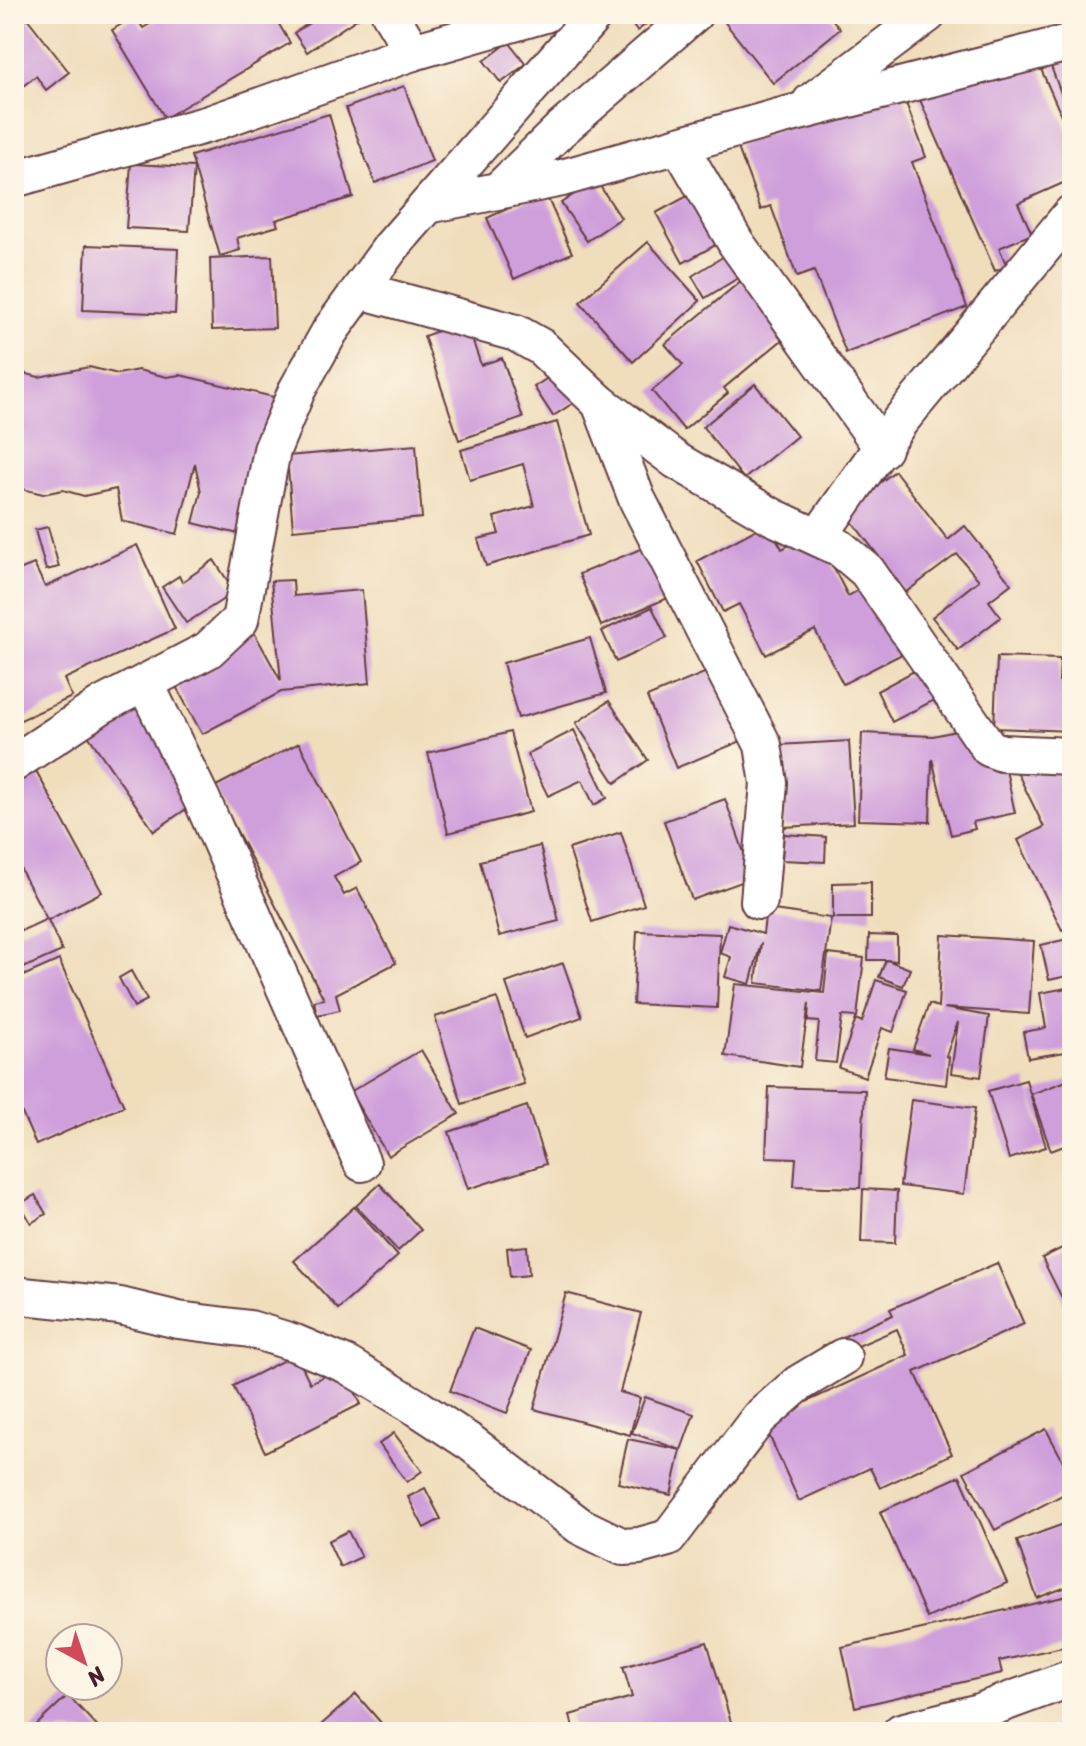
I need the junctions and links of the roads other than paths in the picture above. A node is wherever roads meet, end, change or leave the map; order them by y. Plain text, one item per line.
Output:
1 (390, 14) edge
2 (545, 14) edge
3 (595, 14) edge
4 (694, 14) edge
5 (928, 14) edge
6 (1072, 42) edge
7 (413, 52) junction
8 (796, 113) junction
9 (679, 145) junction
10 (14, 179) edge
11 (499, 190) junction
12 (428, 205) junction
13 (1072, 213) edge
14 (360, 290) junction
15 (600, 403) junction
16 (883, 449) junction
17 (819, 536) junction
18 (145, 683) junction
19 (1072, 756) edge
20 (14, 763) edge
21 (759, 901) dead end
22 (362, 1163) dead end
23 (14, 1295) edge
24 (843, 1357) dead end
25 (1072, 1678) edge
26 (901, 1732) edge

1 - 7 street
2 - 7 street
3 - 12 street
4 - 11 street
5 - 8 street
6 - 8 street
7 - 10 street
8 - 9 street
9 - 11 street
9 - 16 street
11 - 12 street
12 - 14 street
13 - 16 street
14 - 15 street
14 - 18 street
15 - 17 street
15 - 21 street
16 - 17 street
17 - 19 street
18 - 20 street
18 - 22 street
23 - 24 street
25 - 26 street

